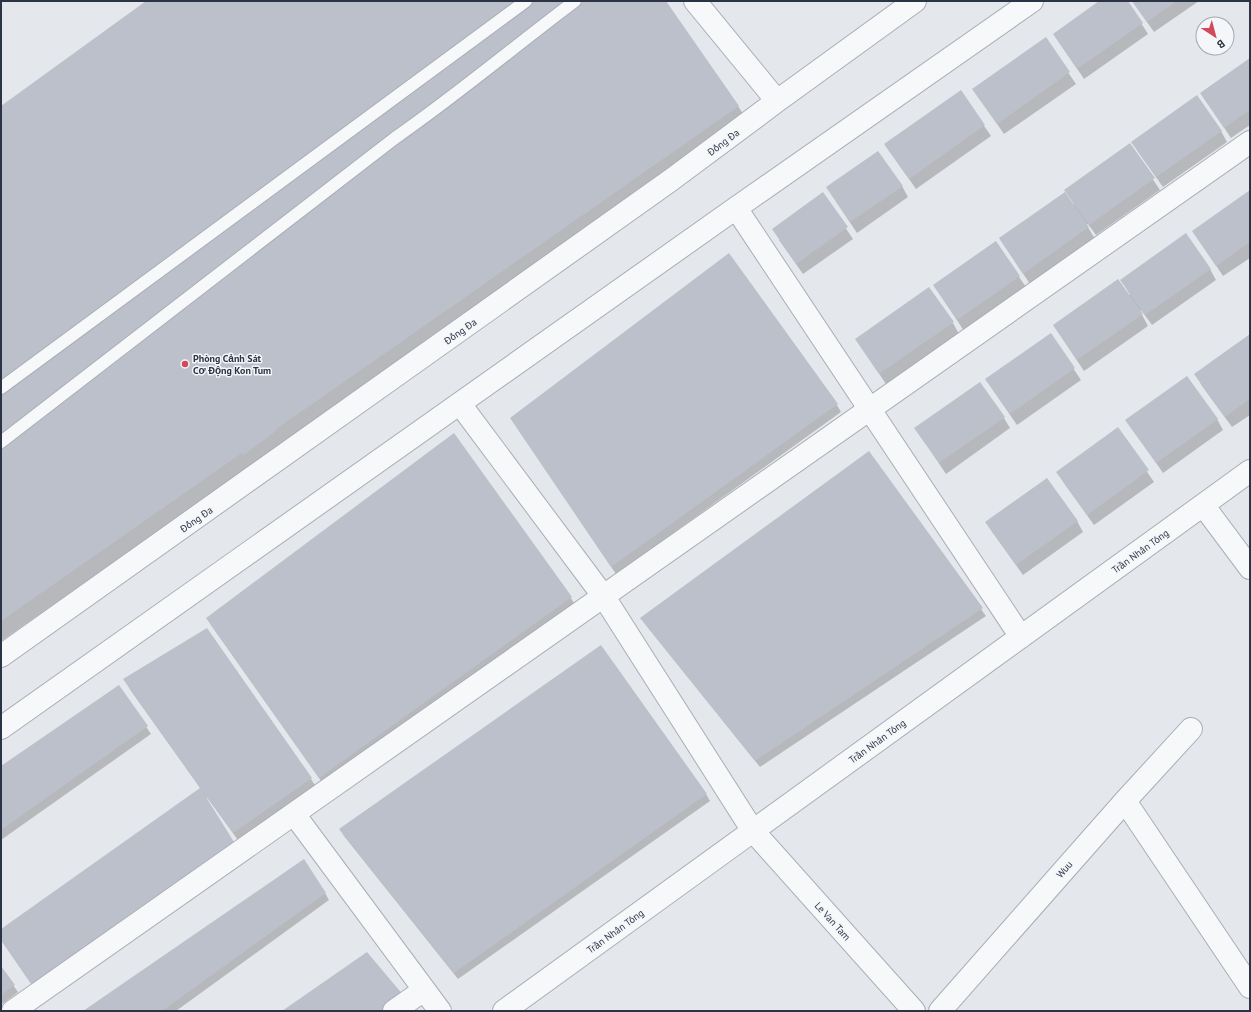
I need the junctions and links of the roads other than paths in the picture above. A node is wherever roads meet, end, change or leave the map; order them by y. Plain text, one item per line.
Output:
1 (526, 1) edge
2 (575, 1) edge
3 (695, 1) edge
4 (915, 1) edge
5 (1032, 1) edge
6 (777, 101) junction
7 (1250, 142) edge
8 (736, 208) junction
9 (1, 388) edge
10 (460, 404) junction
11 (870, 410) junction
12 (1, 442) edge
13 (1250, 471) edge
14 (1203, 506) junction
15 (1250, 568) edge
16 (604, 597) junction
17 (1021, 637) junction
18 (1, 656) edge
19 (1, 728) edge
20 (1191, 729) dead end
21 (1125, 801) junction
22 (294, 814) junction
23 (752, 831) junction
24 (1250, 987) edge
25 (424, 990) junction
26 (13, 1011) edge
27 (394, 1011) edge
28 (440, 1011) edge
29 (504, 1011) edge
30 (914, 1011) edge
31 (940, 1011) edge

1 - 9 lane
2 - 12 lane
3 - 6 street
4 - 6 street, Đống Đa
5 - 8 street
6 - 18 street, Đống Đa
7 - 11 street
8 - 10 street
8 - 11 street
10 - 16 street, Le Van Tam
10 - 19 street
11 - 16 street
11 - 17 street
13 - 14 street, Trần Nhân Tông
14 - 15 street
14 - 17 street, Trần Nhân Tông
16 - 22 street
16 - 23 street, Le Van Tam
17 - 23 street, Trần Nhân Tông
20 - 21 street, Wuu
21 - 24 street
21 - 31 street, Wuu
22 - 25 street
22 - 26 street
23 - 29 street, Trần Nhân Tông
23 - 30 street, Le Van Tam
25 - 27 street
25 - 28 street

